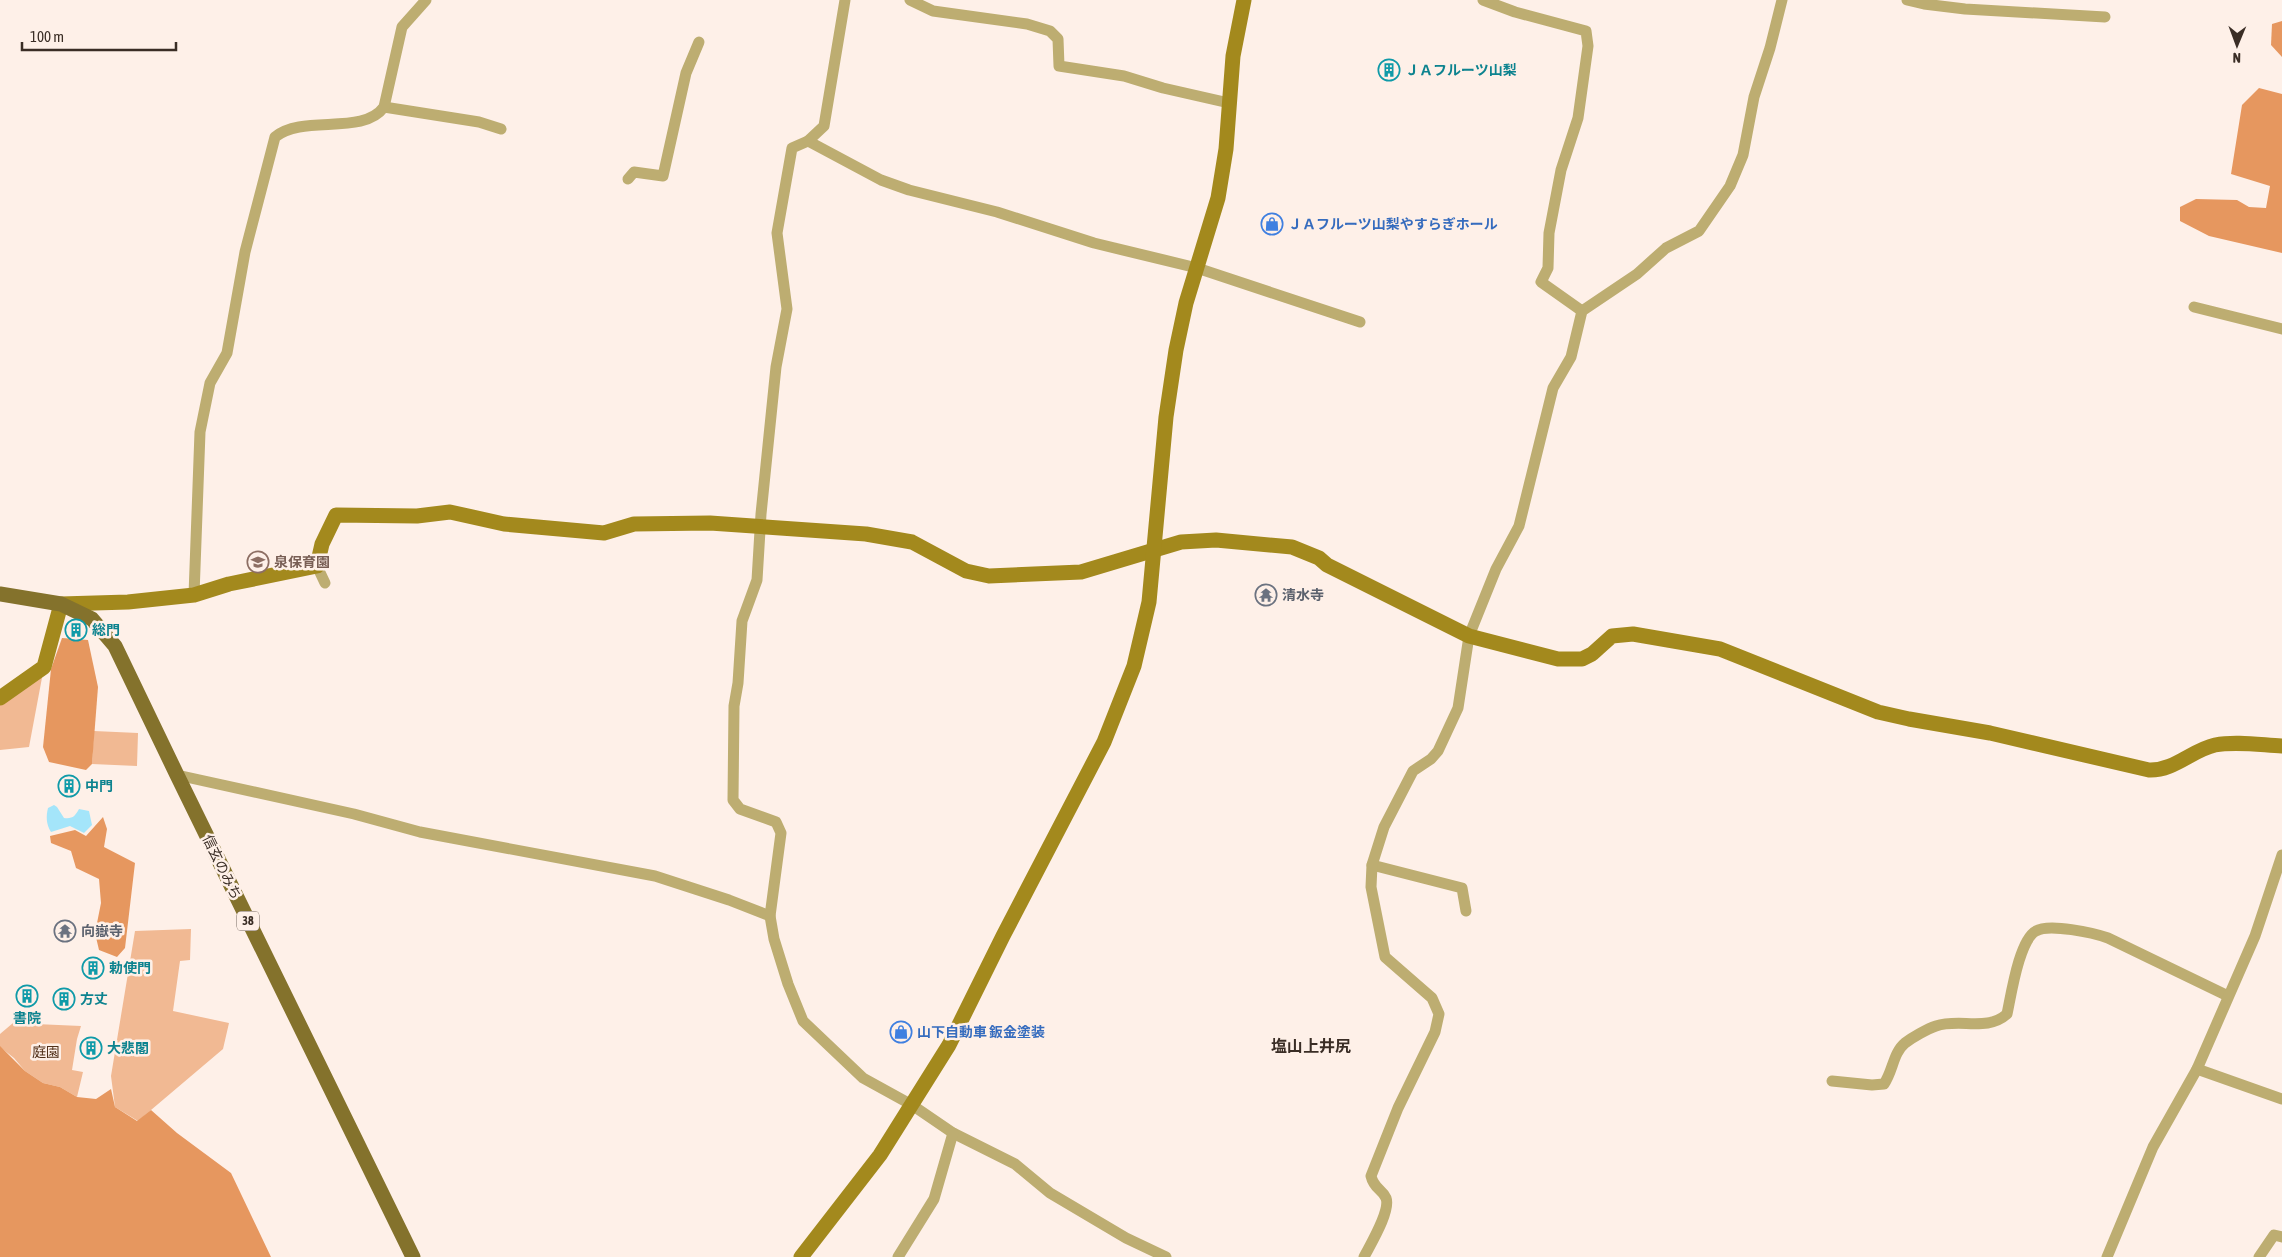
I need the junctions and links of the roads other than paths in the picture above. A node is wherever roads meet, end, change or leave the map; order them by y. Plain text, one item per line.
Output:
1 (426, 0) edge
2 (845, 0) edge
3 (910, 0) edge
4 (1244, 0) edge
5 (1483, 0) edge
6 (1782, 0) edge
7 (1907, 0) edge
8 (2105, 17) dead end
9 (699, 42) dead end
10 (1229, 103) junction
11 (384, 107) junction
12 (502, 129) dead end
13 (808, 141) junction
14 (628, 179) dead end
15 (1197, 268) junction
16 (2194, 308) dead end
17 (1582, 311) junction
18 (1360, 322) dead end
19 (2282, 329) edge
20 (760, 526) junction
21 (1154, 549) junction
22 (317, 566) junction
23 (325, 583) dead end
24 (0, 594) edge
25 (194, 595) junction
26 (61, 604) junction
27 (1469, 636) junction
28 (0, 698) edge
29 (2282, 746) edge
30 (177, 776) junction
31 (2282, 855) edge
32 (1372, 866) junction
33 (1466, 911) dead end
34 (770, 916) junction
35 (2228, 996) junction
36 (2197, 1069) junction
37 (1832, 1081) dead end
38 (2282, 1099) edge
39 (912, 1105) junction
40 (953, 1133) junction
41 (2282, 1237) edge
42 (414, 1257) edge
43 (801, 1257) edge
44 (898, 1257) edge
45 (1166, 1257) edge
46 (1364, 1257) edge
47 (2108, 1257) edge
48 (2259, 1257) edge

1 - 11 street
2 - 13 street
3 - 10 street
4 - 10 street
5 - 17 street
6 - 17 street
7 - 8 street
9 - 14 street
10 - 15 street
11 - 12 street
11 - 25 street
13 - 15 street
13 - 20 street
15 - 18 street
15 - 21 street
16 - 19 street
17 - 27 street
20 - 21 street
20 - 22 street
20 - 34 street
21 - 27 street
21 - 39 street
22 - 23 street
22 - 25 street
24 - 26 main road, 38
25 - 26 street
26 - 28 street
26 - 30 main road, 信玄のみち / 38
27 - 29 street
27 - 32 street
30 - 34 street
30 - 42 main road, 信玄のみち / 38
31 - 35 street
32 - 33 street
32 - 46 street
34 - 39 street
35 - 36 street
35 - 37 street
36 - 38 street
36 - 47 street
39 - 40 street
39 - 43 street
40 - 44 street
40 - 45 street
41 - 48 street

